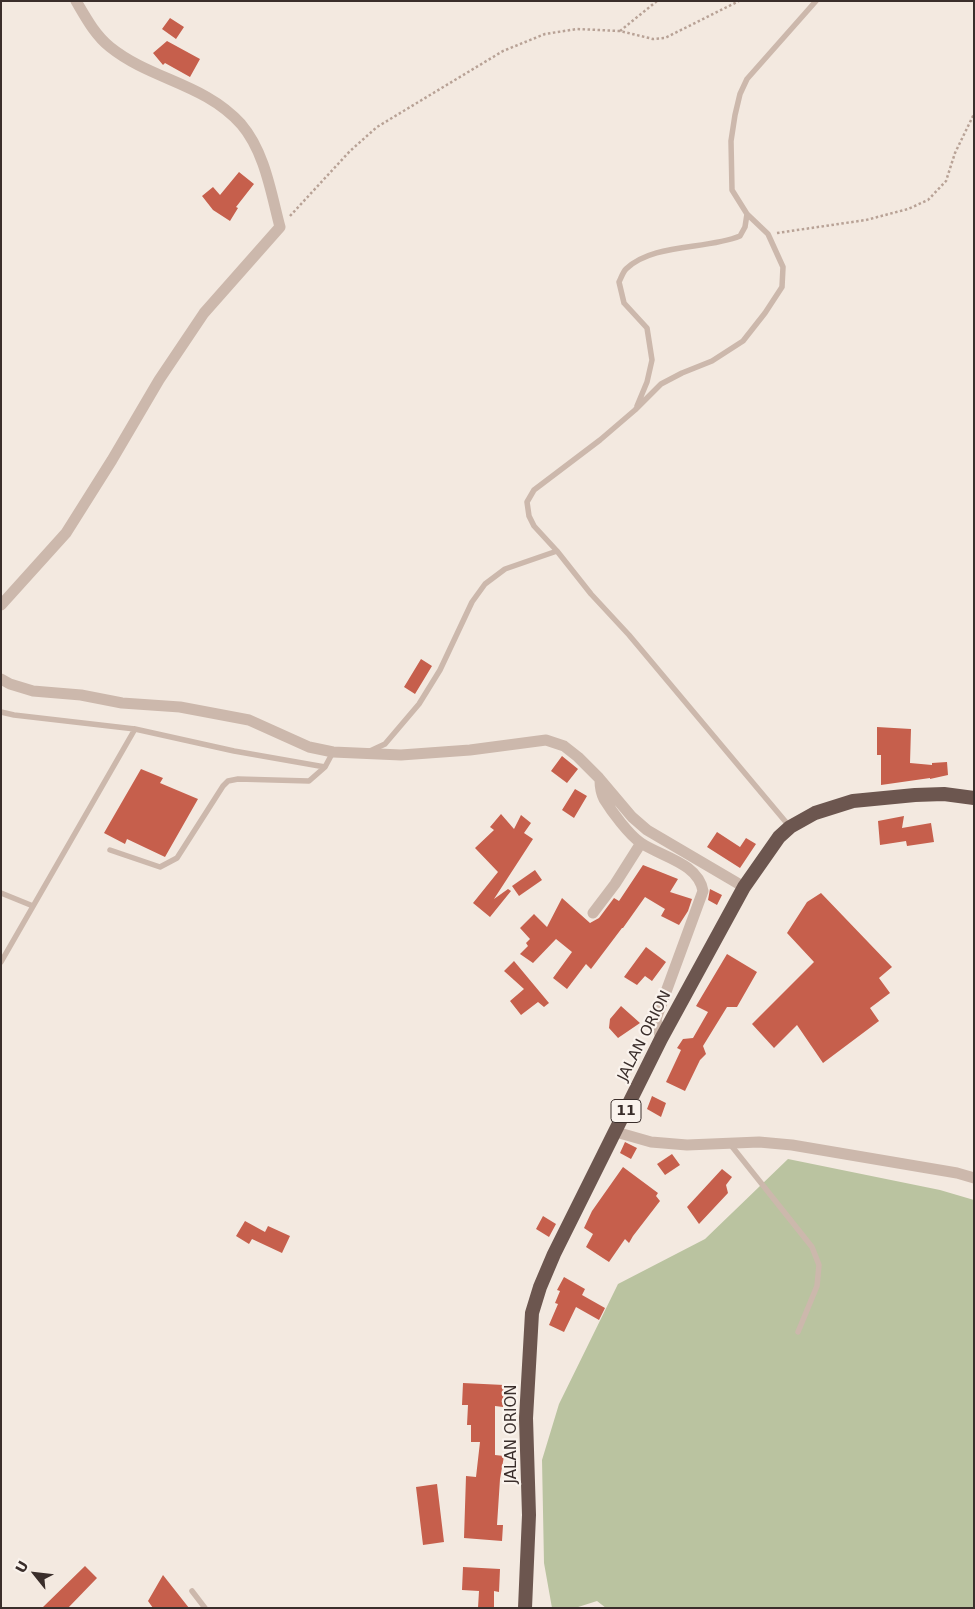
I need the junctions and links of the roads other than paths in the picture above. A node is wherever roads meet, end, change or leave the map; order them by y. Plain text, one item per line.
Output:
1 (76, 1) edge
2 (816, 1) edge
3 (747, 214) junction
4 (635, 410) junction
5 (557, 551) junction
6 (1, 605) edge
7 (1, 679) edge
8 (1, 712) edge
9 (135, 729) junction
10 (333, 752) junction
11 (364, 754) junction
12 (325, 767) junction
13 (599, 778) junction
14 (974, 798) edge
15 (790, 827) junction
16 (640, 843) junction
17 (110, 850) dead end
18 (744, 887) junction
19 (1, 892) edge
20 (33, 906) junction
21 (593, 913) dead end
22 (1, 962) edge
23 (660, 1039) junction
24 (616, 1132) junction
25 (730, 1144) junction
26 (974, 1178) edge
27 (798, 1332) dead end
28 (192, 1591) dead end
29 (205, 1608) edge
30 (524, 1608) edge

1 - 6 street
2 - 3 lane
3 - 4 lane
3 - 4 lane
4 - 5 lane
5 - 11 lane
5 - 15 lane
7 - 10 street
8 - 9 lane
9 - 12 lane
9 - 20 lane
10 - 11 street
10 - 12 lane
11 - 13 street
12 - 17 lane
13 - 16 street
13 - 18 street
14 - 15 highway, JALAN ORION / 11
15 - 18 highway, JALAN ORION / 11
16 - 21 street
16 - 23 street
18 - 23 highway, JALAN ORION / 11
19 - 20 lane
20 - 22 lane
23 - 24 highway, JALAN ORION / 11
24 - 25 street
24 - 30 highway, JALAN ORION / 11
25 - 26 street
25 - 27 lane
28 - 29 lane

